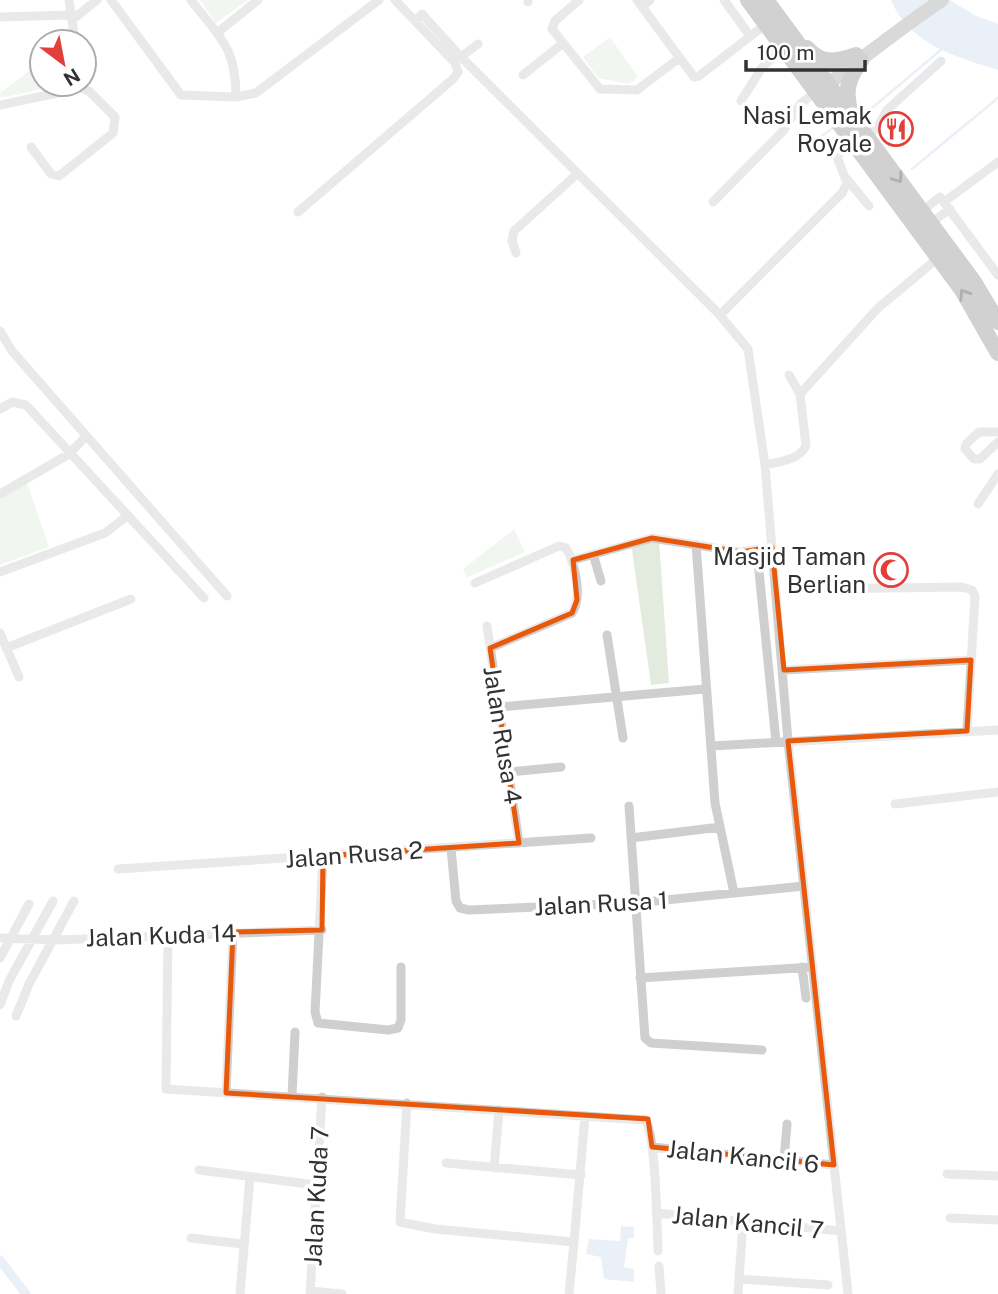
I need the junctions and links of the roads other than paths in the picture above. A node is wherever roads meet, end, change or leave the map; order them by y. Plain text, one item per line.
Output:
1 (69, 0) edge
2 (97, 0) edge
3 (111, 0) edge
4 (258, 0) edge
5 (379, 0) edge
6 (395, 0) edge
7 (579, 0) edge
8 (650, 0) edge
9 (724, 0) edge
10 (748, 0) edge
11 (942, 0) edge
12 (192, 1) edge
13 (769, 1) edge
14 (639, 3) edge
15 (0, 17) edge
16 (71, 17) junction
17 (415, 21) junction
18 (766, 24) junction
19 (73, 28) edge
20 (790, 32) junction
21 (216, 33) junction
22 (750, 36) junction
23 (478, 44) dead end
24 (562, 44) junction
25 (784, 49) junction
26 (461, 57) junction
27 (859, 58) junction
28 (678, 59) junction
29 (941, 61) dead end
30 (523, 75) dead end
31 (819, 85) junction
32 (236, 97) junction
33 (30, 98) edge
34 (96, 98) edge
35 (741, 101) dead end
36 (0, 105) edge
37 (852, 130) junction
38 (866, 137) junction
39 (31, 147) dead end
40 (998, 162) edge
41 (577, 174) junction
42 (846, 178) junction
43 (713, 202) dead end
44 (945, 203) junction
45 (869, 206) dead end
46 (298, 212) dead end
47 (926, 217) junction
48 (516, 253) dead end
49 (938, 258) junction
50 (998, 275) edge
51 (724, 311) dead end
52 (998, 322) edge
53 (0, 331) edge
54 (998, 353) edge
55 (789, 375) dead end
56 (800, 394) junction
57 (0, 410) edge
58 (998, 432) edge
59 (86, 436) junction
60 (998, 442) edge
61 (69, 454) junction
62 (765, 465) junction
63 (998, 474) edge
64 (0, 494) edge
65 (978, 504) dead end
66 (127, 516) junction
67 (696, 544) junction
68 (772, 547) junction
69 (757, 551) junction
70 (593, 554) junction
71 (573, 560) junction
72 (0, 572) edge
73 (601, 581) dead end
74 (475, 583) dead end
75 (813, 589) dead end
76 (226, 596) dead end
77 (204, 598) dead end
78 (131, 599) dead end
79 (486, 626) dead end
80 (0, 633) edge
81 (607, 635) dead end
82 (6, 648) junction
83 (490, 648) junction
84 (971, 660) junction
85 (784, 670) junction
86 (19, 677) dead end
87 (705, 689) junction
88 (616, 696) junction
89 (499, 707) junction
90 (998, 730) edge
91 (967, 732) junction
92 (623, 738) dead end
93 (788, 741) junction
94 (776, 742) junction
95 (712, 747) junction
96 (561, 767) dead end
97 (509, 772) junction
98 (998, 792) edge
99 (895, 804) dead end
100 (629, 806) dead end
101 (720, 827) junction
102 (591, 838) dead end
103 (631, 838) junction
104 (519, 843) junction
105 (451, 848) junction
106 (323, 856) junction
107 (118, 869) dead end
108 (804, 886) junction
109 (734, 893) junction
110 (52, 901) dead end
111 (74, 901) dead end
112 (636, 903) junction
113 (29, 904) dead end
114 (322, 930) junction
115 (233, 932) junction
116 (168, 935) junction
117 (5, 938) edge
118 (33, 939) junction
119 (54, 940) junction
120 (0, 958) edge
121 (401, 967) dead end
122 (807, 967) junction
123 (640, 978) junction
124 (806, 998) dead end
125 (0, 1005) edge
126 (16, 1016) dead end
127 (295, 1032) dead end
128 (762, 1050) dead end
129 (226, 1093) junction
130 (292, 1096) junction
131 (322, 1097) junction
132 (407, 1103) junction
133 (499, 1110) junction
134 (585, 1116) junction
135 (787, 1124) dead end
136 (652, 1147) junction
137 (784, 1160) junction
138 (446, 1163) dead end
139 (834, 1165) junction
140 (494, 1168) junction
141 (199, 1170) dead end
142 (947, 1174) dead end
143 (581, 1175) junction
144 (998, 1176) edge
145 (250, 1177) junction
146 (316, 1185) junction
147 (656, 1213) junction
148 (950, 1218) dead end
149 (998, 1220) edge
150 (743, 1222) junction
151 (841, 1231) junction
152 (191, 1238) dead end
153 (574, 1241) junction
154 (243, 1244) junction
155 (658, 1251) dead end
156 (659, 1266) dead end
157 (738, 1279) junction
158 (828, 1284) dead end
159 (310, 1292) edge
160 (240, 1294) edge
161 (342, 1294) edge
162 (569, 1294) edge
163 (661, 1294) edge
164 (738, 1294) edge
165 (848, 1294) edge

1 - 16 street
2 - 16 street
3 - 32 street
4 - 21 street
5 - 32 street
6 - 17 street
7 - 24 street
8 - 14 street
9 - 22 street
10 - 18 highway
11 - 27 main road
12 - 21 street
13 - 20 highway
14 - 28 street
15 - 16 street
16 - 19 street
17 - 26 street
17 - 46 street
18 - 22 street
18 - 25 highway
20 - 27 highway
20 - 31 highway
21 - 32 street
22 - 28 street
23 - 26 street
24 - 28 street
24 - 30 street
25 - 31 highway
25 - 35 street
26 - 41 street
27 - 31 main road
27 - 37 highway
29 - 38 street
31 - 37 highway
31 - 43 street
33 - 36 street
34 - 39 street
37 - 38 highway
37 - 42 street
37 - 49 highway
38 -> 47 highway
40 - 44 street
41 - 48 street
41 - 62 street
42 - 45 street
42 - 51 street
44 - 47 street
44 - 47 street
44 - 50 street
47 - 52 highway
54 -> 49 highway
49 - 56 street
53 - 59 street
55 - 56 street
56 - 62 street
57 - 61 street
58 - 60 street
59 - 61 street
59 - 76 street
61 - 64 street
61 - 66 street
62 - 68 street
63 - 65 street
66 - 72 street
66 - 77 street
67 - 69 street
67 - 70 street
67 - 87 street
68 - 69 street
68 - 85 street
69 - 94 street
70 - 71 street
70 - 73 street
71 - 74 street
71 - 83 street
75 - 84 street
78 - 82 street
79 - 83 street, Jalan Rusa 4
80 - 82 street
81 - 88 street
82 - 86 street
83 - 89 street, Jalan Rusa 4
84 - 85 street
84 - 91 street
85 - 93 street
87 - 88 street
87 - 95 street
88 - 89 street
88 - 92 street
89 - 97 street, Jalan Rusa 4
90 - 91 street
91 - 93 street
93 - 94 street
93 - 108 street
94 - 95 street
95 - 101 street
96 - 97 street
97 - 104 street, Jalan Rusa 4
98 - 99 street
100 - 103 street
101 - 103 street
101 - 109 street
102 - 104 street, Jalan Rusa 2
103 - 112 street
104 - 105 street, Jalan Rusa 2
105 - 106 street, Jalan Rusa 2
105 - 112 street, Jalan Rusa 1
106 - 107 street, Jalan Rusa 2
106 - 114 street
108 - 109 street, Jalan Rusa 1
108 - 122 street
109 - 112 street, Jalan Rusa 1
110 - 118 street
111 - 119 street
112 - 123 street
113 - 117 street
114 - 115 street, Jalan Kuda 14
114 - 121 street
115 - 116 street, Jalan Kuda 14
115 - 129 street
116 - 119 street, Jalan Kuda 14
116 - 129 street
117 - 118 street, Jalan Kuda 14
117 - 120 street
118 - 119 street, Jalan Kuda 14
118 - 125 street
119 - 126 street
122 - 123 street
122 - 124 street
122 - 139 street
123 - 128 street
127 - 130 street
129 - 130 street
130 - 131 street
131 - 132 street
131 - 146 street, Jalan Kuda 7
132 - 133 street
132 - 153 street
133 - 134 street
133 - 140 street
134 - 136 street
134 - 143 street
135 - 137 street
136 - 137 street, Jalan Kancil 6
136 - 147 street
137 - 139 street, Jalan Kancil 6
138 - 140 street
139 - 151 street
140 - 143 street
141 - 145 street
142 - 144 street
143 - 153 street
145 - 146 street
145 - 154 street
146 - 159 street, Jalan Kuda 7
147 - 150 street, Jalan Kancil 7
147 - 155 street
148 - 149 street
150 - 151 street, Jalan Kancil 7
150 - 157 street
151 - 165 street
152 - 154 street
153 - 162 street
154 - 160 street
156 - 163 street
157 - 158 street
157 - 164 street
159 - 161 street

